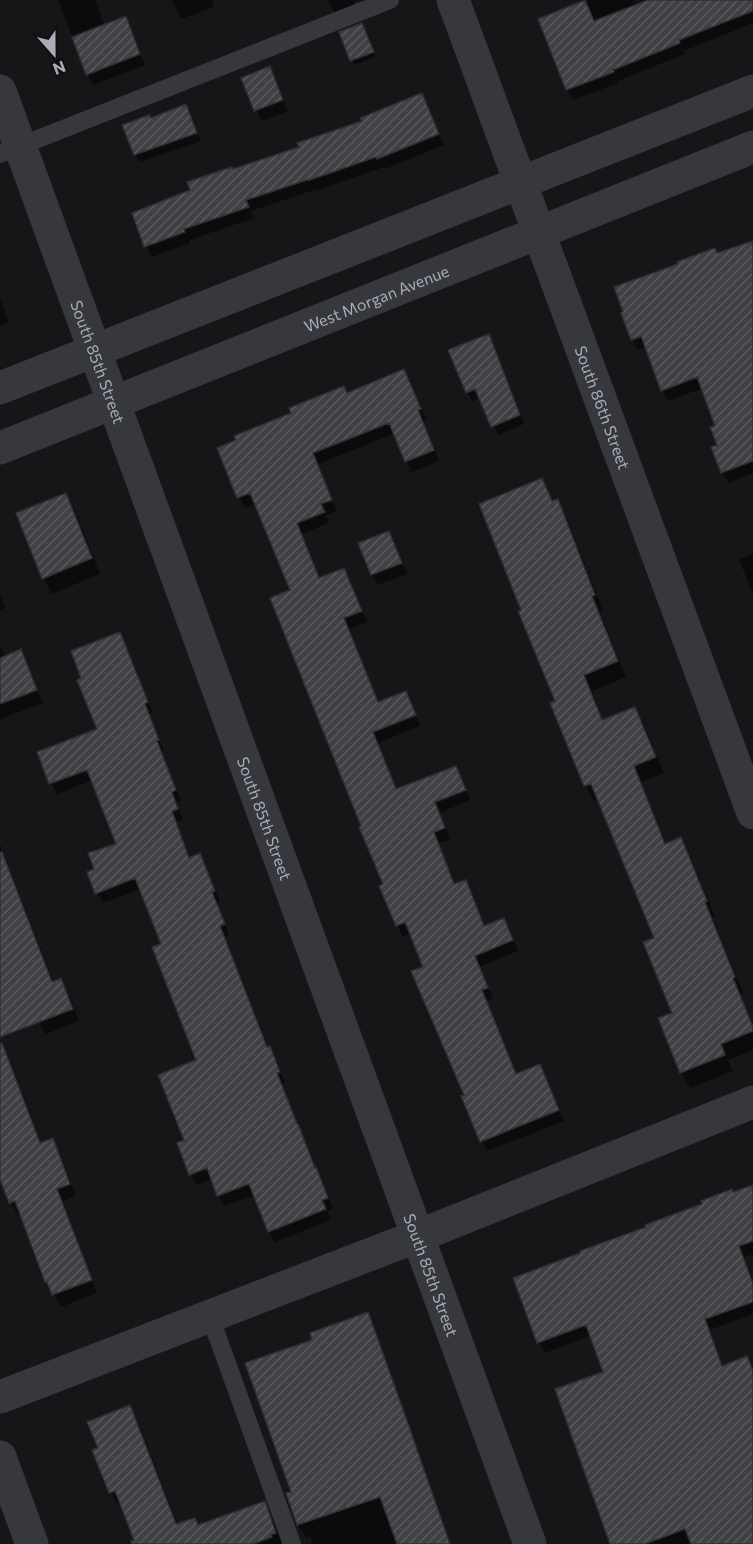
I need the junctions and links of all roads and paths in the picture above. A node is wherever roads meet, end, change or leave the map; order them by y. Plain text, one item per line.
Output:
1 (390, 0) edge
2 (453, 0) edge
3 (0, 91) edge
4 (753, 91) edge
5 (753, 147) edge
6 (10, 150) edge
7 (520, 183) junction
8 (538, 232) junction
9 (94, 350) junction
10 (0, 388) edge
11 (114, 402) junction
12 (0, 448) edge
13 (753, 813) edge
14 (753, 1102) edge
15 (418, 1236) junction
16 (210, 1316) junction
17 (0, 1397) edge
18 (0, 1457) edge
19 (32, 1544) edge
20 (292, 1544) edge
21 (530, 1544) edge

1 - 6 lane
2 - 7 street, South 86th Street
3 - 6 street, South 85th Street
4 - 7 street
5 - 8 street, West Morgan Avenue
6 - 9 street, South 85th Street
7 - 8 street, South 86th Street
7 - 9 street
8 - 11 street, West Morgan Avenue
8 - 13 street, South 86th Street
9 - 10 street
9 - 11 street, South 85th Street
11 - 12 street, West Morgan Avenue
11 - 15 street, South 85th Street
14 - 15 street
15 - 16 street
15 - 21 street, South 85th Street
16 - 17 street
16 - 20 lane
18 - 19 street

